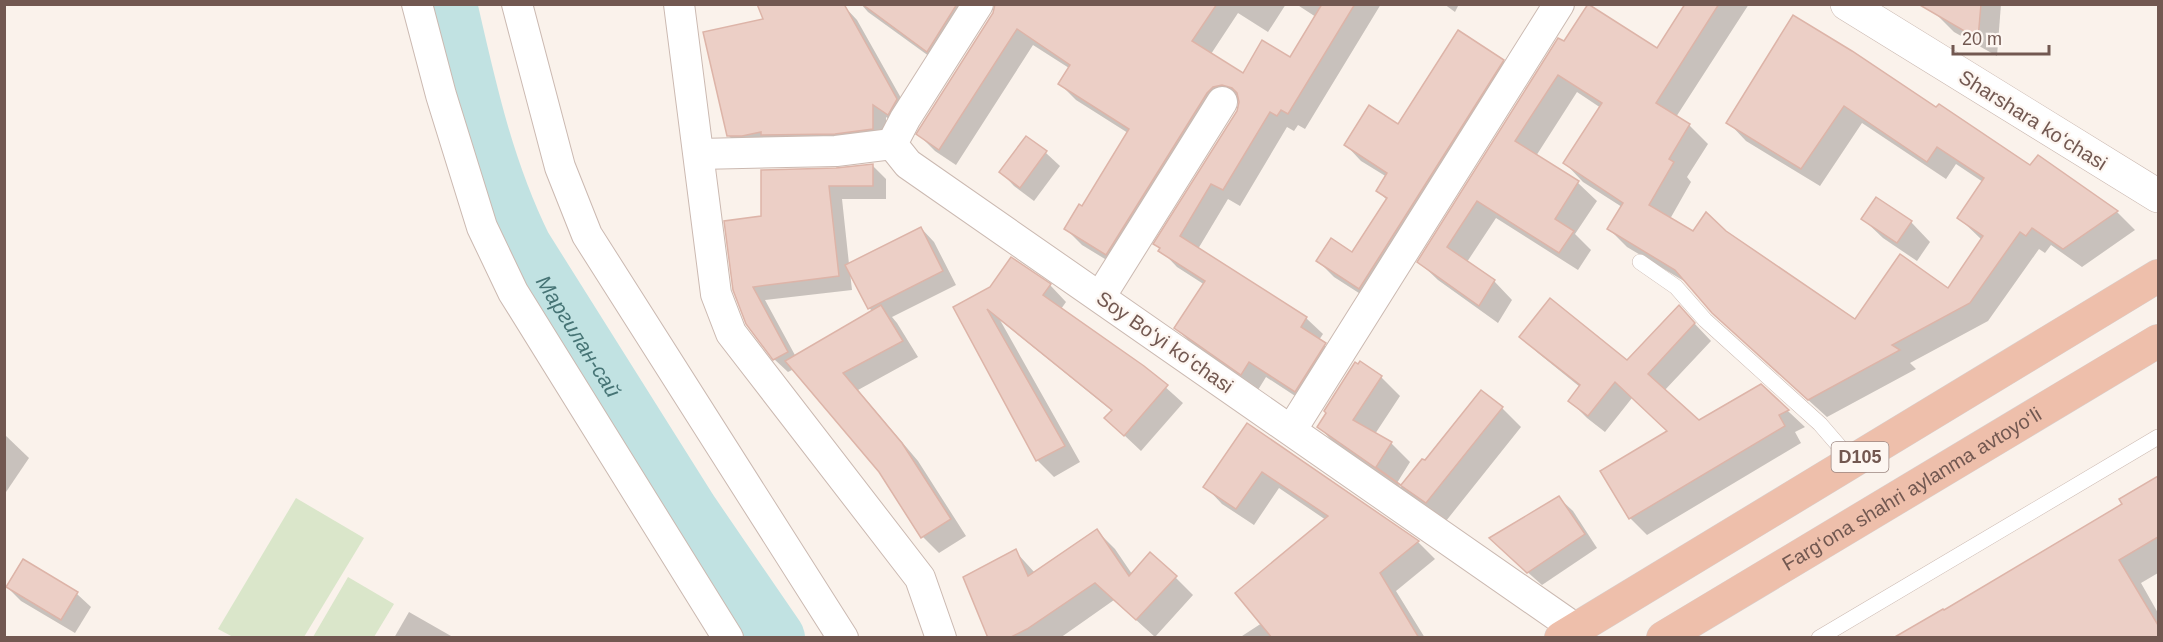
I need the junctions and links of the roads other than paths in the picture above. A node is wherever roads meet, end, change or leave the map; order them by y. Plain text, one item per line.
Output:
1 (417, 4) edge
2 (517, 4) edge
3 (679, 4) edge
4 (978, 4) edge
5 (1559, 4) edge
6 (1847, 4) edge
7 (1222, 102) dead end
8 (892, 144) junction
9 (699, 154) junction
10 (2158, 196) edge
11 (1640, 262) dead end
12 (2158, 276) edge
13 (1100, 297) junction
14 (2158, 341) edge
15 (1292, 429) junction
16 (2158, 437) edge
17 (1852, 461) junction
18 (1569, 633) edge
19 (728, 638) edge
20 (843, 638) edge
21 (941, 638) edge
22 (1663, 638) edge
23 (1819, 638) edge

1 - 19 street
2 - 20 street
3 - 9 street
4 - 8 street
5 - 15 street
6 - 10 street, Sharshara koʻchasi
7 - 13 street
8 - 9 street
8 - 13 street, Soy Boʻyi koʻchasi
9 - 21 street
11 - 17 lane
12 - 17 highway, D105
13 - 15 street, Soy Boʻyi koʻchasi
14 - 22 highway, Farg‘ona shahri aylanma avtoyo‘li / D105
15 - 18 street, Soy Boʻyi koʻchasi
16 - 23 lane
17 - 18 highway, D105

